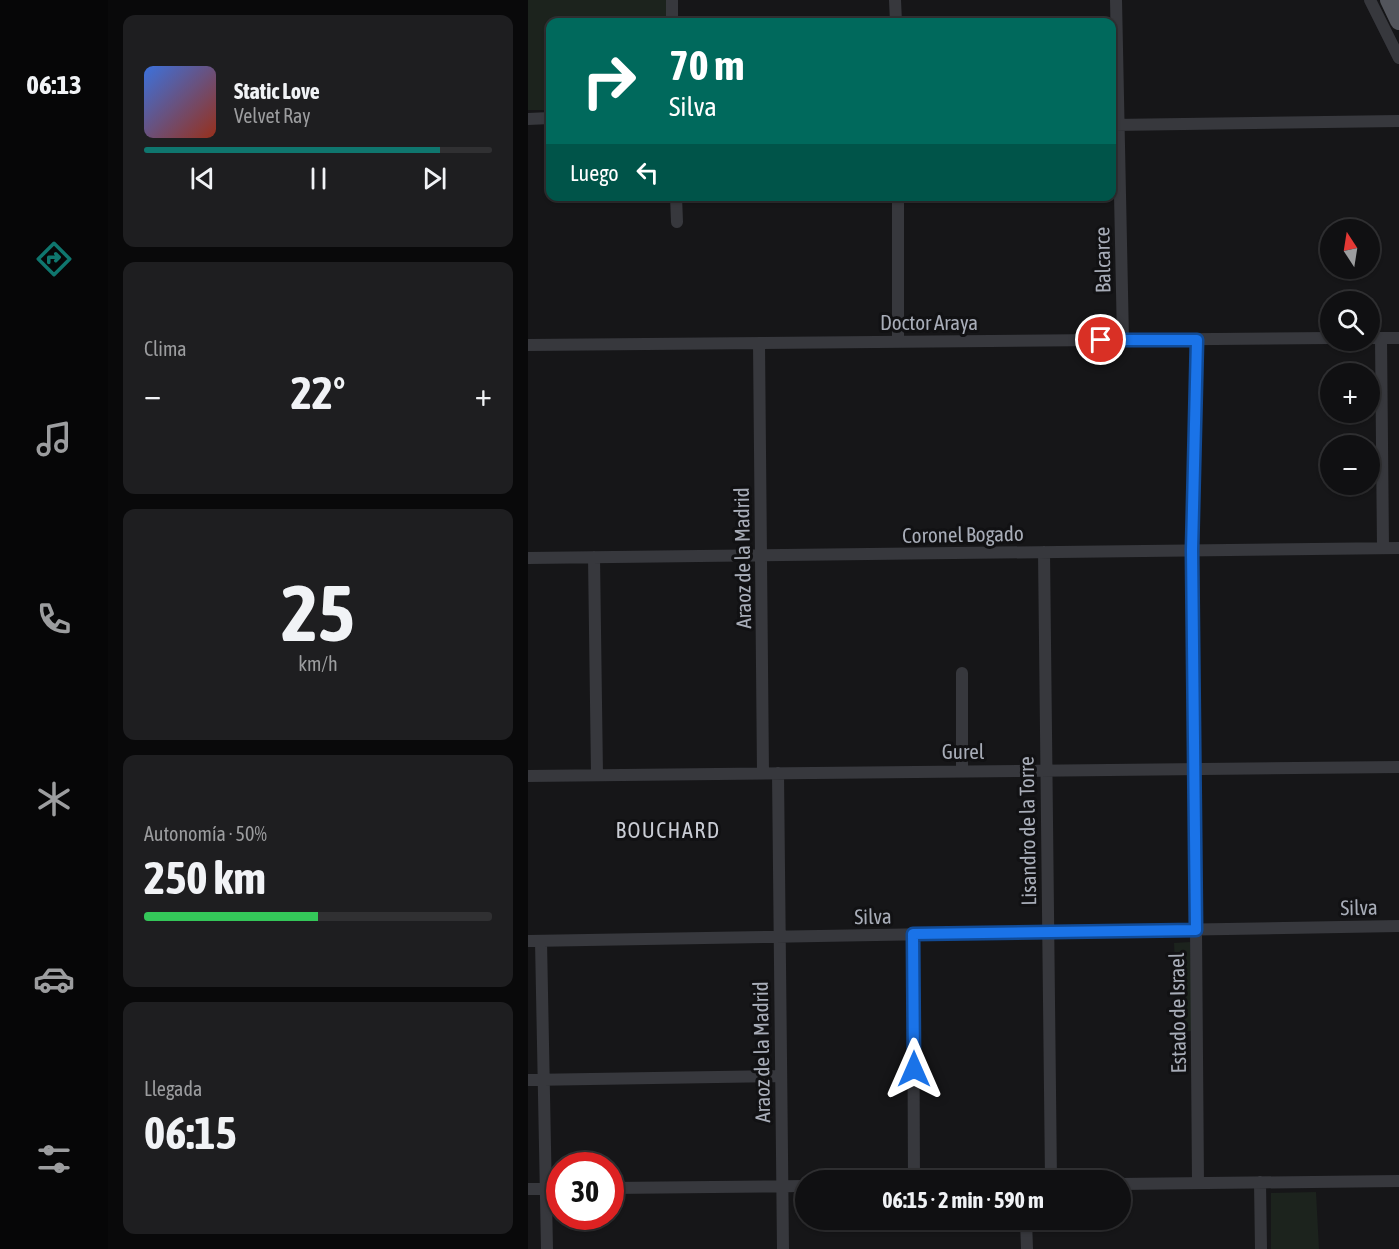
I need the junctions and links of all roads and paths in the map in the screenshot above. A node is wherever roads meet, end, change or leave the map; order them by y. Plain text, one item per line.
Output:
1 (672, 0) edge
2 (895, 0) edge
3 (1116, 0) edge
4 (1370, 0) edge
5 (1389, 0) edge
6 (672, 18) edge
7 (896, 18) edge
8 (1116, 18) edge
9 (1399, 21) edge
10 (1399, 58) edge
11 (546, 118) edge
12 (528, 119) edge
13 (1399, 121) edge
14 (1116, 125) edge
15 (1116, 152) edge
16 (676, 201) edge
17 (898, 201) edge
18 (677, 222) dead end
19 (1320, 338) edge
20 (1380, 338) edge
21 (1399, 338) edge
22 (1123, 340) junction
23 (1197, 340) junction
24 (898, 342) junction
25 (759, 343) junction
26 (528, 345) edge
27 (1375, 351) edge
28 (1383, 548) junction
29 (1399, 548) edge
30 (1192, 550) junction
31 (1044, 552) junction
32 (761, 555) junction
33 (594, 557) junction
34 (528, 558) edge
35 (962, 673) dead end
36 (1399, 767) edge
37 (1194, 769) junction
38 (962, 771) junction
39 (1046, 771) junction
40 (763, 773) junction
41 (778, 773) junction
42 (597, 775) junction
43 (528, 776) edge
44 (1399, 926) edge
45 (1196, 930) junction
46 (1048, 932) junction
47 (913, 934) junction
48 (779, 937) junction
49 (528, 941) edge
50 (541, 941) junction
51 (781, 1076) junction
52 (528, 1080) edge
53 (544, 1080) junction
54 (914, 1170) edge
55 (1051, 1170) edge
56 (1399, 1181) edge
57 (1260, 1182) junction
58 (1198, 1183) junction
59 (1131, 1184) edge
60 (795, 1186) edge
61 (782, 1187) junction
62 (624, 1188) edge
63 (528, 1189) edge
64 (546, 1189) joint
65 (547, 1230) edge
66 (1026, 1230) edge
67 (547, 1249) edge
68 (783, 1249) edge
69 (1027, 1249) edge
70 (1261, 1249) edge

1 - 6 street
2 - 7 street
3 - 8 street, Balcarce
4 - 10 street
5 - 9 main road
11 - 12 street
13 - 14 street
15 - 22 street, Balcarce
16 - 18 street
17 - 24 street
19 - 23 street, Doctor Araya
20 - 21 street
22 - 23 street, Doctor Araya
22 - 24 street, Doctor Araya
23 - 30 street, Estado de Israel
24 - 25 street, Doctor Araya
25 - 26 street, Doctor Araya
25 - 32 street, Araoz de la Madrid
27 - 28 street
28 - 29 street, Coronel Bogado
28 - 30 street, Coronel Bogado
30 - 31 street, Coronel Bogado
30 - 37 street, Estado de Israel
31 - 32 street, Coronel Bogado
31 - 39 street, Lisandro de la Torre
32 - 33 street, Coronel Bogado
32 - 40 street, Araoz de la Madrid
33 - 34 street, Coronel Bogado
33 - 42 street
35 - 38 street
36 - 37 street, Gurel
37 - 39 street, Gurel
37 - 45 street, Estado de Israel
38 - 39 street, Gurel
38 - 41 street, Gurel
39 - 46 street, Lisandro de la Torre
40 - 41 street, Gurel
40 - 42 street, Gurel
41 - 48 street, Araoz de la Madrid
42 - 43 street, Gurel
44 - 45 street, Silva
45 - 46 street, Silva
45 - 58 street, Estado de Israel
46 - 47 street, Silva
46 - 55 street, Lisandro de la Torre
47 - 48 street, Silva
47 - 54 street
48 - 50 street, Silva
48 - 51 street, Araoz de la Madrid
49 - 50 street, Silva
50 - 53 street
51 - 53 street
51 - 61 street, Araoz de la Madrid
52 - 53 street
53 - 64 street
56 - 57 street
57 - 58 street
57 - 70 street
58 - 59 street
60 - 61 street
61 - 62 street
61 - 68 street, Araoz de la Madrid
63 - 64 street
65 - 67 street
66 - 69 street

